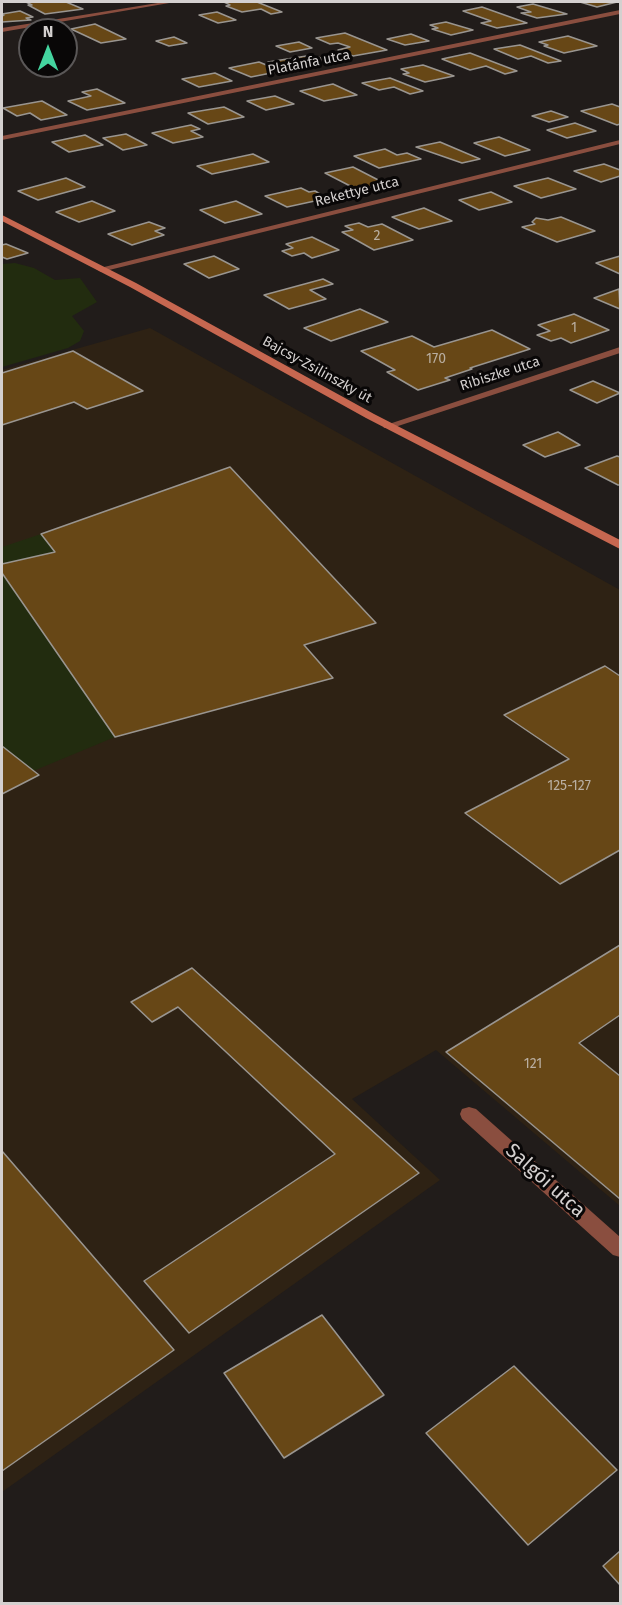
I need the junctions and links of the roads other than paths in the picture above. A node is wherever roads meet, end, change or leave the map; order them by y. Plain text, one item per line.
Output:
1 (172, 2) edge
2 (621, 12) edge
3 (2, 30) edge
4 (2, 138) edge
5 (621, 142) edge
6 (2, 218) edge
7 (101, 269) junction
8 (621, 350) edge
9 (388, 426) junction
10 (621, 545) edge
11 (469, 1114) dead end
12 (621, 1249) edge

1 - 3 street
2 - 4 street, Platánfa utca
5 - 7 street, Rekettye utca
6 - 7 main road, Bajcsy-Zsilinszky út
7 - 9 main road, Bajcsy-Zsilinszky út
8 - 9 street, Ribiszke utca
9 - 10 main road, Bajcsy-Zsilinszky út
11 - 12 street, Salgói utca

